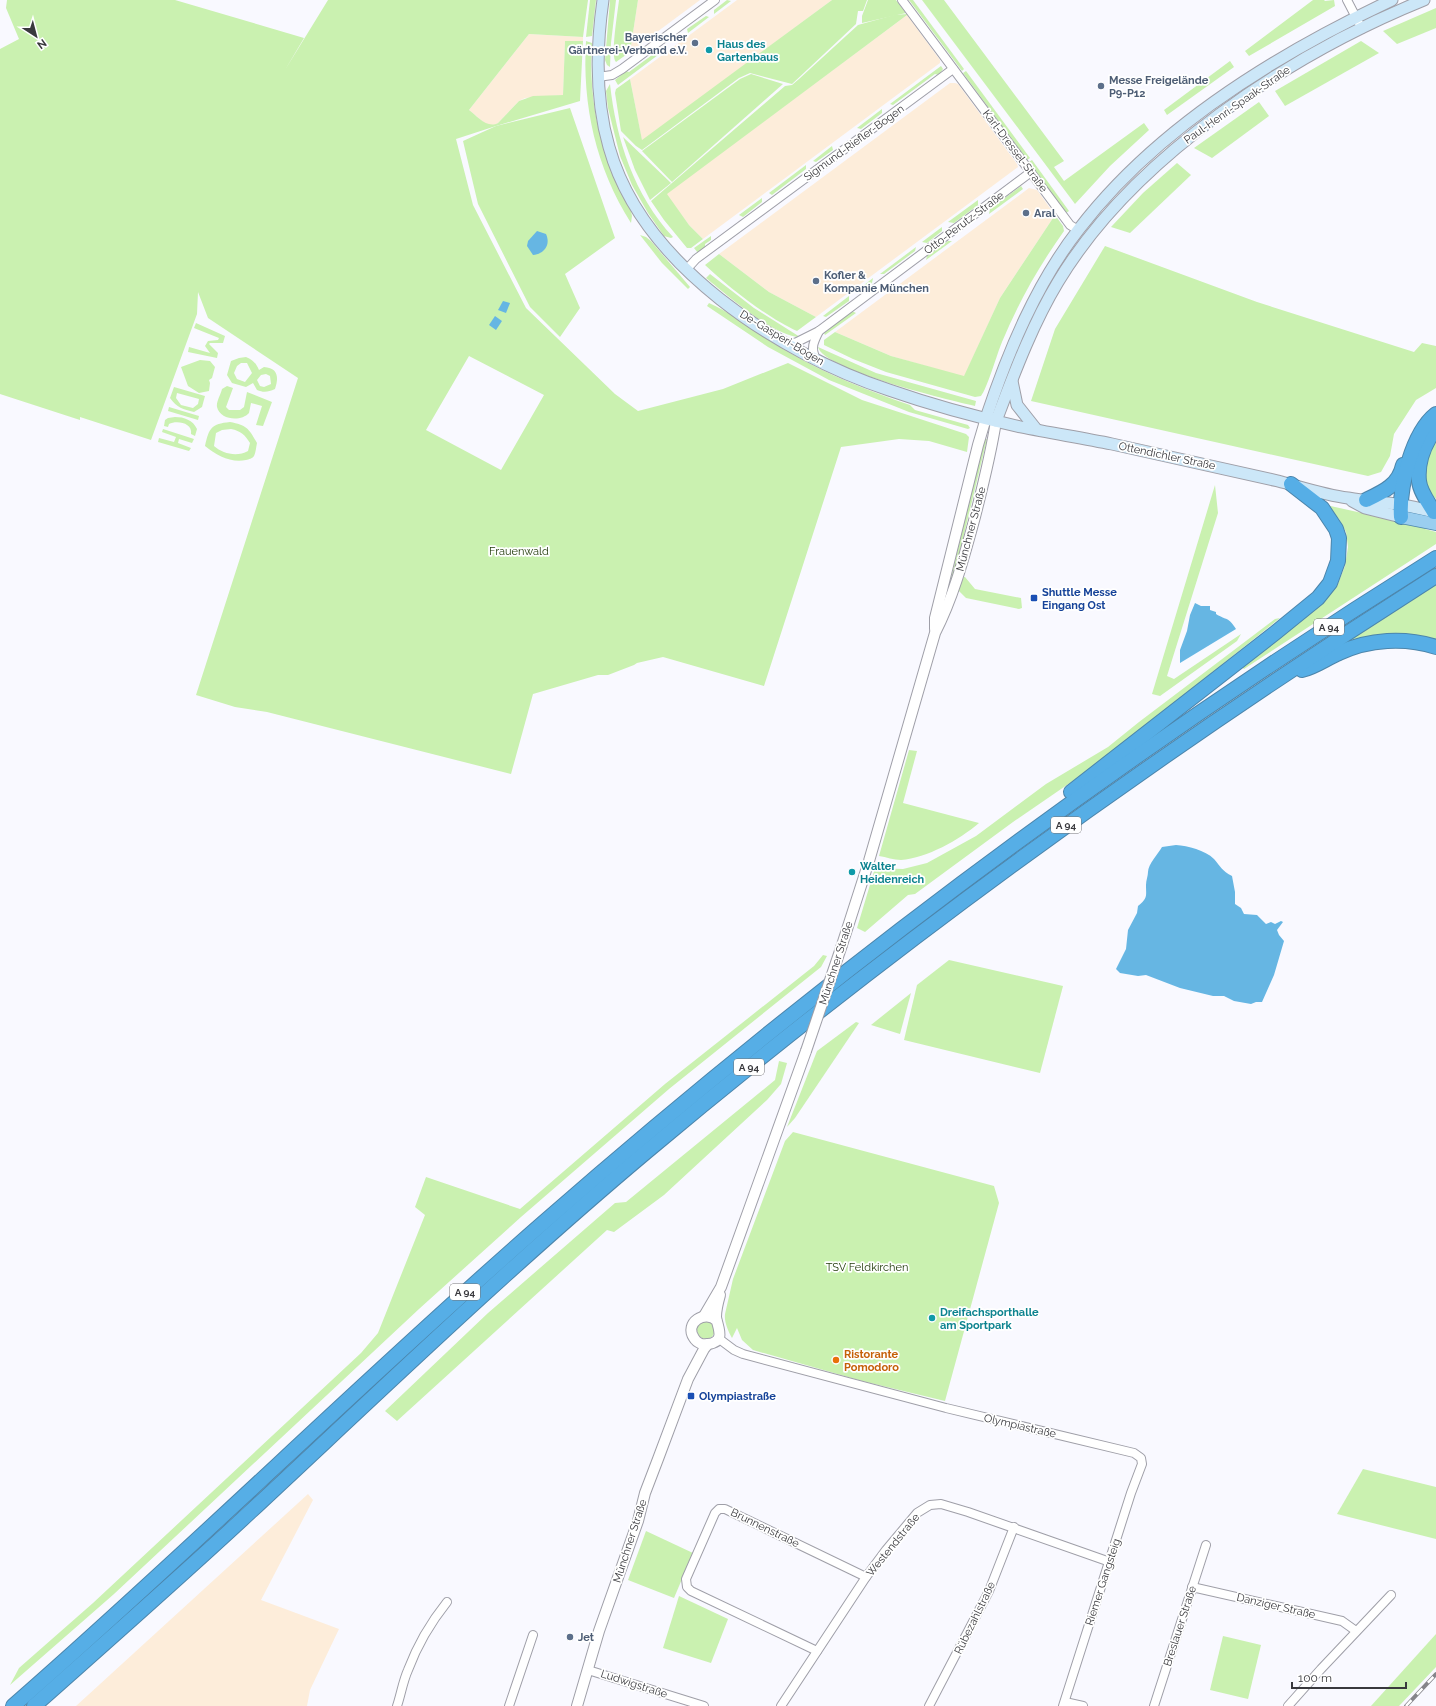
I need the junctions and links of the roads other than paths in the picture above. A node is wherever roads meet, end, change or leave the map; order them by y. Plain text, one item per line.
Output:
1 (603, 0) edge
2 (716, 0) edge
3 (902, 0) edge
4 (1347, 0) edge
5 (1392, 0) edge
6 (1424, 0) edge
7 (1355, 17) junction
8 (1362, 28) junction
9 (953, 69) junction
10 (598, 76) junction
11 (1031, 172) junction
12 (1078, 230) junction
13 (686, 270) junction
14 (819, 331) junction
15 (788, 344) junction
16 (816, 359) junction
17 (1012, 381) junction
18 (1436, 414) edge
19 (991, 420) junction
20 (1436, 428) edge
21 (1036, 429) junction
22 (1413, 448) junction
23 (1291, 484) junction
24 (1348, 498) junction
25 (1366, 500) junction
26 (1401, 511) junction
27 (1435, 518) edge
28 (1431, 562) edge
29 (1436, 576) edge
30 (935, 633) junction
31 (1436, 647) edge
32 (1282, 675) junction
33 (1045, 822) junction
34 (721, 1287) junction
35 (704, 1316) junction
36 (717, 1321) junction
37 (718, 1338) junction
38 (696, 1341) junction
39 (708, 1344) junction
40 (688, 1379) junction
41 (1140, 1458) joint
42 (1014, 1527) junction
43 (1206, 1545) dead end
44 (1110, 1562) junction
45 (866, 1578) junction
46 (1192, 1587) junction
47 (1391, 1595) dead end
48 (447, 1602) dead end
49 (1356, 1632) junction
50 (532, 1635) dead end
51 (817, 1651) junction
52 (588, 1670) junction
53 (1064, 1704) edge
54 (12, 1706) edge
55 (34, 1706) edge
56 (397, 1706) edge
57 (509, 1706) edge
58 (577, 1706) edge
59 (704, 1706) edge
60 (781, 1706) edge
61 (929, 1706) edge
62 (1083, 1706) edge
63 (1154, 1706) edge
64 (1288, 1706) edge

1 - 10 main road, De-Gasperi-Bogen
2 - 10 street
3 - 9 street
4 - 7 street
5 - 7 main road, Paul-Henri-Spaak-Straße
6 - 8 main road, Paul-Henri-Spaak-Straße
7 - 8 street
7 - 12 main road, Paul-Henri-Spaak-Straße
8 - 17 main road, Paul-Henri-Spaak-Straße
9 - 11 street, Karl-Dressel-Straße
9 - 13 street, Sigmund-Riefler-Bogen
10 - 13 main road, De-Gasperi-Bogen
11 - 12 street, Karl-Dressel-Straße
11 - 14 street, Otto-Perutz-Straße
12 - 19 main road, Paul-Henri-Spaak-Straße
13 - 15 main road, De-Gasperi-Bogen
14 - 15 street, Otto-Perutz-Straße
14 - 16 street
15 - 16 main road, De-Gasperi-Bogen
16 - 19 main road, De-Gasperi-Bogen
17 - 19 main road, Paul-Henri-Spaak-Straße
17 - 21 main road
18 - 22 highway
19 - 21 main road, Ottendichler Straße
19 - 30 street, Münchner Straße
19 - 30 street, Münchner Straße
20 - 27 highway
21 - 23 main road, Ottendichler Straße
22 - 25 highway
22 - 26 highway
23 - 24 main road, Ottendichler Straße
23 - 33 highway
24 - 25 main road, Ottendichler Straße
24 - 26 main road, Ottendichler Straße
25 - 26 main road, Ottendichler Straße
26 - 27 main road, Ottendichler Straße
28 - 33 highway, A 94
29 - 32 highway, A 94
30 - 34 street, Münchner Straße, bridge
31 - 32 highway
32 - 55 highway, A 94
33 - 54 highway, A 94
34 - 35 street, Münchner Straße
34 - 36 street, Münchner Straße
35 - 36 street
35 - 38 street, Münchner Straße
36 - 37 street, Münchner Straße
37 - 39 street, Münchner Straße
37 - 41 street, Olympiastraße
38 - 39 street
38 - 40 street, Münchner Straße
39 - 40 street, Münchner Straße
40 - 52 street, Münchner Straße
41 - 44 street, Riemer Gangsteig
42 - 44 street, Westendstraße
42 - 45 street, Westendstraße
42 - 61 street, Rübezahlstraße
43 - 46 street, Breslauer Straße
44 - 53 street, Riemer Gangsteig
45 - 51 street, Westendstraße
45 - 51 street, Brunnenstraße
46 - 49 street, Danziger Straße
46 - 63 street, Breslauer Straße
47 - 49 street
48 - 56 street
49 - 64 street
50 - 57 street
51 - 60 street, Westendstraße
52 - 58 street, Münchner Straße
52 - 59 street, Ludwigstraße
53 - 62 street

